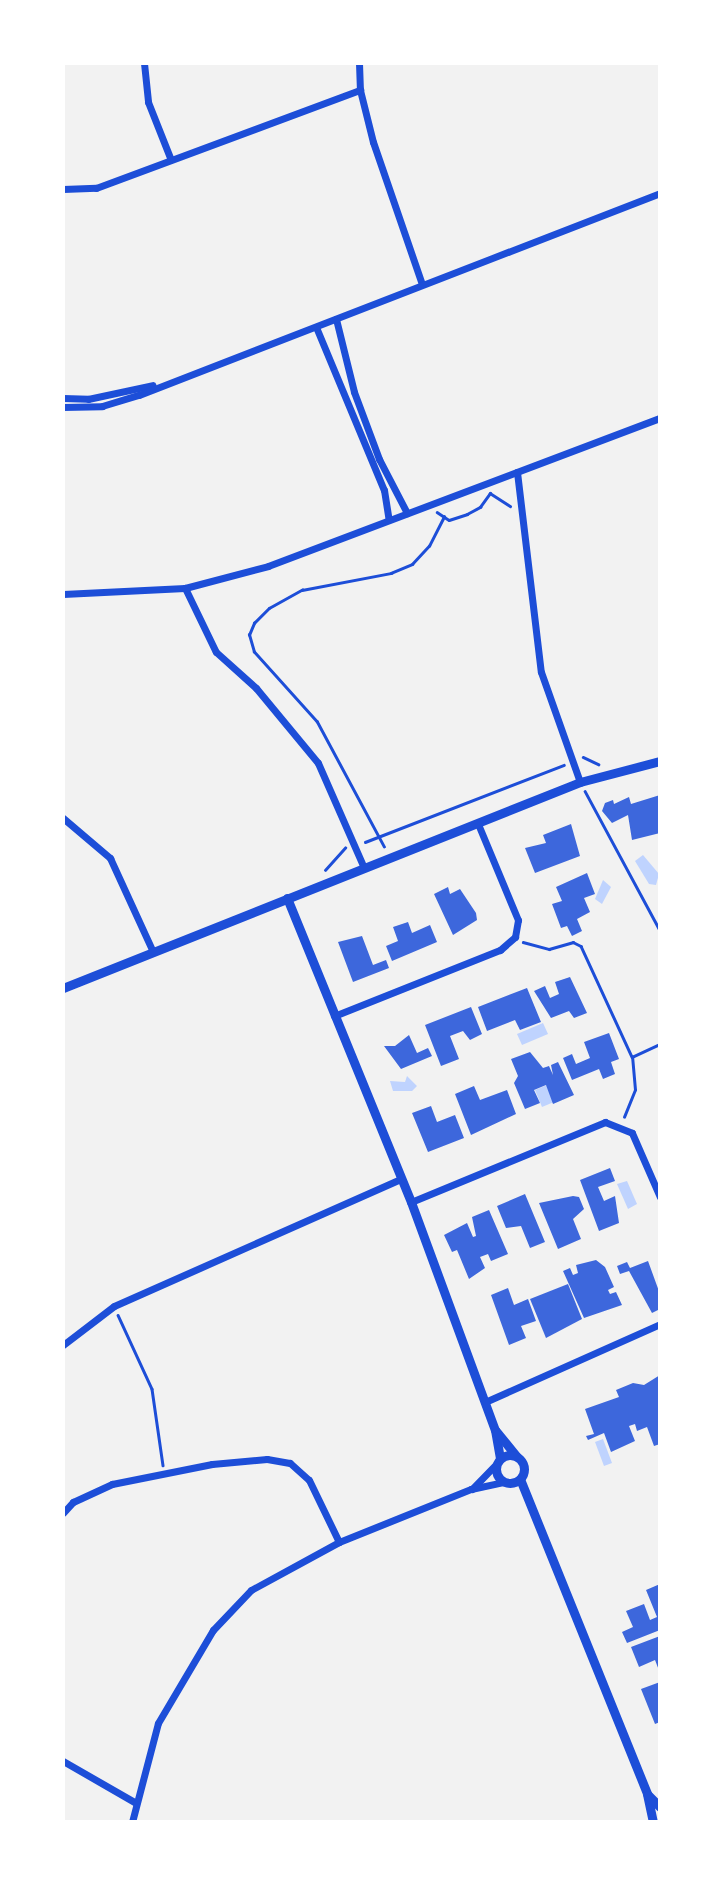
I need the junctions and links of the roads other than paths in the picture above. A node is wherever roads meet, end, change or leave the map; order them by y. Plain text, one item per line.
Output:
1 (144, 63) edge
2 (359, 63) edge
3 (360, 90) junction
4 (171, 160) junction
5 (63, 189) edge
6 (660, 193) edge
7 (422, 284) junction
8 (336, 319) junction
9 (316, 327) junction
10 (157, 385) junction
11 (63, 398) edge
12 (63, 407) edge
13 (660, 418) edge
14 (517, 472) junction
15 (407, 513) junction
16 (389, 520) junction
17 (185, 588) junction
18 (63, 594) edge
19 (660, 761) edge
20 (580, 782) junction
21 (63, 818) edge
22 (478, 824) junction
23 (364, 868) junction
24 (286, 898) junction
25 (153, 952) junction
26 (63, 988) edge
27 (334, 1016) junction
28 (401, 1179) junction
29 (660, 1197) edge
30 (411, 1202) junction
31 (660, 1324) edge
32 (63, 1345) edge
33 (485, 1402) junction
34 (495, 1430) junction
35 (516, 1456) junction
36 (498, 1461) junction
37 (520, 1479) junction
38 (507, 1483) junction
39 (471, 1489) junction
40 (528, 1504) junction
41 (63, 1513) edge
42 (339, 1542) junction
43 (63, 1761) edge
44 (647, 1794) junction
45 (136, 1803) junction
46 (660, 1807) edge
47 (132, 1822) edge
48 (653, 1822) edge

1 - 4 street
2 - 3 street
3 - 4 street
3 - 7 street
4 - 5 street
6 - 7 street
7 - 8 street
8 - 9 street
8 - 15 street
9 - 10 street
9 - 16 street
10 - 11 street
10 - 12 street
13 - 14 street
14 - 15 street
14 - 20 street
15 - 16 street
16 - 17 street
17 - 18 street
17 - 23 street
19 - 20 street
20 - 22 street
21 - 25 street
22 - 23 street
22 - 27 street
23 - 24 street
24 - 25 street
24 - 27 street
25 - 26 street
27 - 28 street
28 - 30 street
28 - 32 street
29 - 30 street
30 - 33 street
31 - 33 street
33 - 34 street
34 - 35 street
34 - 36 street
35 - 36 street
35 - 37 street
36 - 38 street
36 - 39 street
37 - 38 street
37 - 40 street
38 - 39 street
38 - 40 street
39 - 42 street
40 - 44 street
41 - 42 street
42 - 45 street
43 - 45 street
44 - 46 street
44 - 48 street
45 - 47 street

